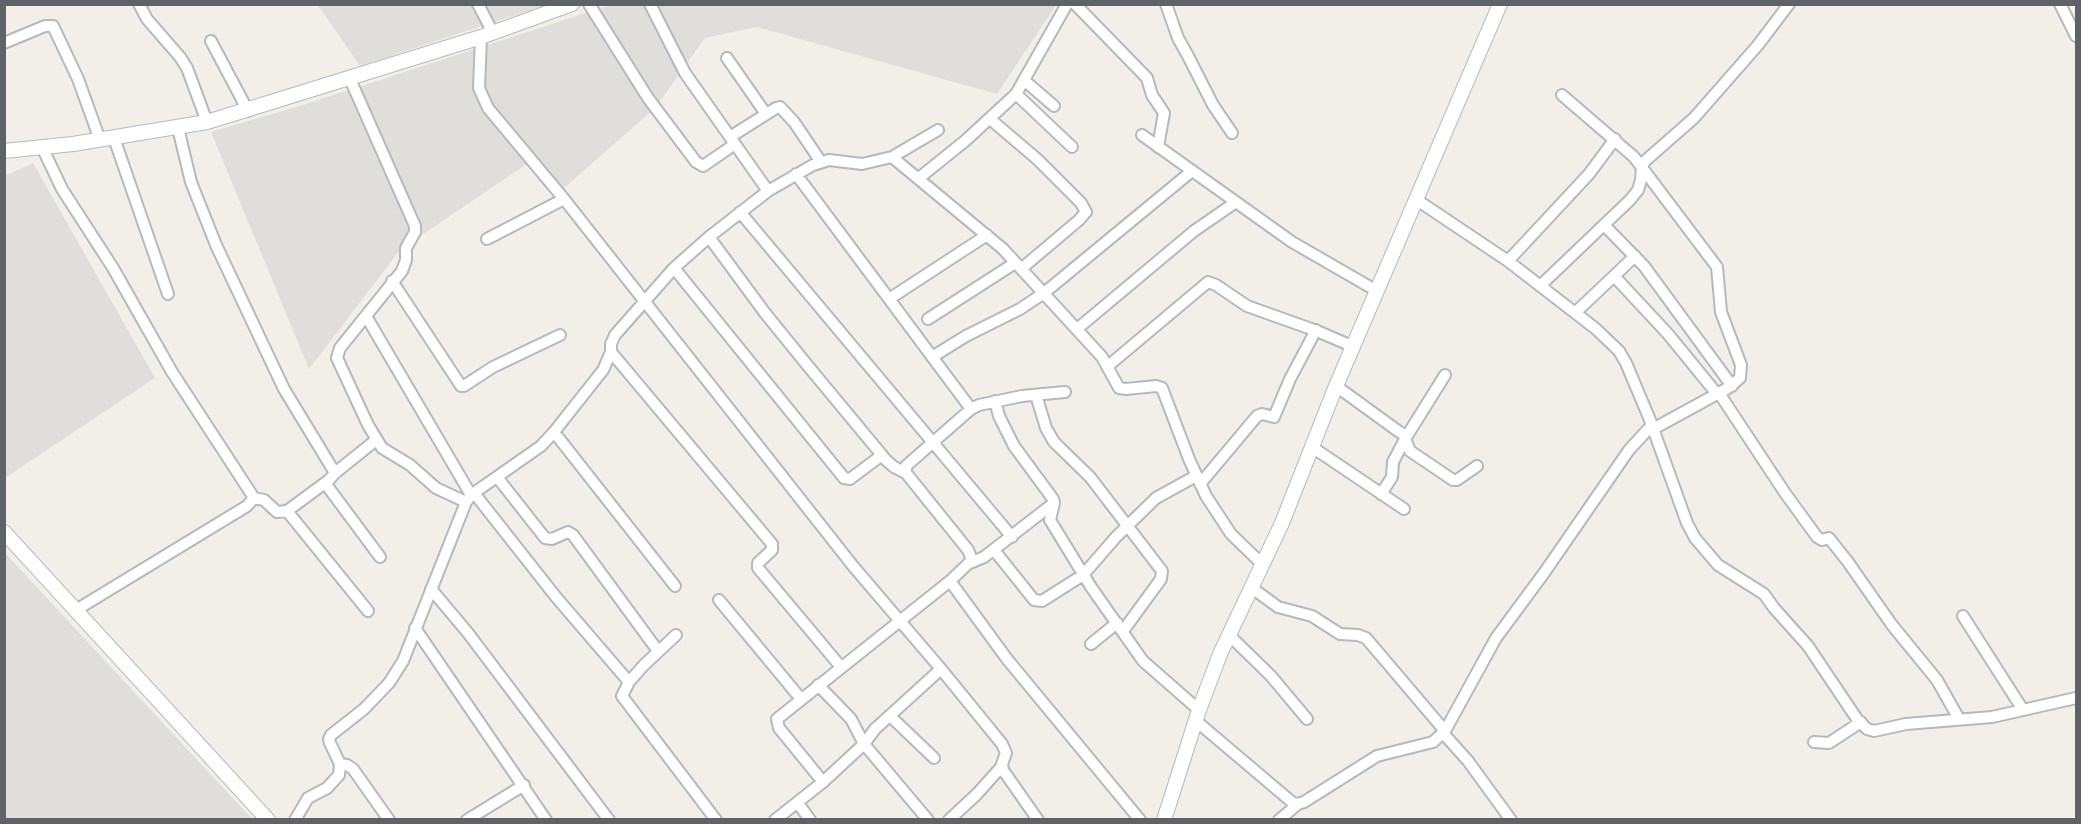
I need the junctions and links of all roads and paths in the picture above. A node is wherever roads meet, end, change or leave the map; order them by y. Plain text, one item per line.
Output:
1 (139, 4) edge
2 (478, 4) edge
3 (572, 4) edge
4 (589, 4) edge
5 (650, 4) edge
6 (1067, 4) edge
7 (1074, 4) edge
8 (1166, 4) edge
9 (1500, 4) edge
10 (1789, 4) edge
11 (2060, 4) edge
12 (487, 35) junction
13 (2076, 36) edge
14 (211, 41) dead end
15 (4, 43) edge
16 (727, 58) dead end
17 (350, 78) junction
18 (1025, 81) junction
19 (1016, 94) junction
20 (1562, 95) dead end
21 (1054, 105) dead end
22 (248, 111) junction
23 (766, 114) junction
24 (990, 119) junction
25 (207, 122) junction
26 (178, 128) junction
27 (938, 130) dead end
28 (1232, 134) dead end
29 (1142, 135) dead end
30 (107, 139) junction
31 (1615, 139) junction
32 (733, 141) junction
33 (42, 147) junction
34 (1072, 147) dead end
35 (1158, 147) junction
36 (4, 150) edge
37 (892, 157) junction
38 (821, 162) junction
39 (1642, 167) junction
40 (1192, 171) junction
41 (796, 174) junction
42 (919, 178) junction
43 (768, 191) junction
44 (564, 199) junction
45 (1417, 200) junction
46 (1236, 202) junction
47 (740, 212) junction
48 (1604, 225) junction
49 (987, 235) junction
50 (709, 237) junction
51 (487, 239) dead end
52 (1635, 256) junction
53 (1508, 261) junction
54 (1018, 266) junction
55 (674, 268) junction
56 (1614, 276) junction
57 (393, 281) junction
58 (1541, 285) junction
59 (1377, 291) junction
60 (1044, 293) junction
61 (168, 294) dead end
62 (889, 299) junction
63 (643, 301) junction
64 (1576, 312) junction
65 (366, 316) junction
66 (928, 319) dead end
67 (1077, 329) junction
68 (1316, 330) junction
69 (560, 335) dead end
70 (1354, 347) junction
71 (612, 352) junction
72 (932, 357) junction
73 (1108, 366) junction
74 (1445, 375) dead end
75 (1336, 386) junction
76 (1732, 386) junction
77 (1065, 392) dead end
78 (1718, 394) junction
79 (1036, 395) junction
80 (995, 400) junction
81 (971, 409) junction
82 (1652, 427) junction
83 (554, 432) junction
84 (1405, 439) junction
85 (376, 440) junction
86 (933, 443) junction
87 (1312, 447) junction
88 (882, 455) junction
89 (1477, 466) dead end
90 (335, 473) junction
91 (906, 473) junction
92 (497, 477) junction
93 (1198, 480) junction
94 (325, 483) junction
95 (1382, 494) junction
96 (470, 497) junction
97 (254, 498) junction
98 (1054, 503) junction
99 (1404, 510) dead end
100 (287, 511) junction
101 (1127, 526) junction
102 (4, 532) edge
103 (1012, 537) junction
104 (994, 550) junction
105 (380, 557) dead end
106 (970, 563) junction
107 (1263, 565) junction
108 (1083, 576) junction
109 (950, 581) junction
110 (675, 586) dead end
111 (1252, 588) junction
112 (431, 589) junction
113 (719, 600) dead end
114 (76, 610) junction
115 (368, 611) dead end
116 (1963, 616) dead end
117 (899, 621) junction
118 (1120, 627) junction
119 (415, 628) junction
120 (676, 635) dead end
121 (1229, 635) junction
122 (1091, 644) dead end
123 (658, 651) junction
124 (841, 667) junction
125 (941, 669) junction
126 (629, 682) junction
127 (818, 685) junction
128 (2076, 698) edge
129 (801, 699) junction
130 (2023, 710) junction
131 (1197, 715) junction
132 (890, 716) junction
133 (1307, 719) dead end
134 (1959, 719) junction
135 (1861, 722) junction
136 (1444, 732) junction
137 (1814, 742) dead end
138 (864, 744) junction
139 (934, 758) dead end
140 (340, 764) junction
141 (1002, 766) junction
142 (823, 782) junction
143 (524, 785) junction
144 (798, 803) junction
145 (1298, 804) junction
146 (604, 818) edge
147 (268, 819) edge
148 (295, 819) edge
149 (389, 819) edge
150 (467, 819) edge
151 (546, 819) edge
152 (716, 819) edge
153 (775, 819) edge
154 (810, 819) edge
155 (928, 819) edge
156 (949, 819) edge
157 (1038, 819) edge
158 (1140, 819) edge
159 (1164, 819) edge
160 (1279, 819) edge
161 (1511, 819) edge

1 - 25 street
2 - 12 street
3 - 12 street
4 - 32 street
5 - 32 street
6 - 18 street
7 - 35 street
8 - 28 street
9 - 45 street
10 - 39 street
11 - 13 street
12 - 17 street
12 - 44 street
14 - 22 street
15 - 30 street
16 - 23 street
17 - 22 street
17 - 57 street
18 - 19 street
18 - 21 street
19 - 24 street
19 - 34 street
20 - 31 street
22 - 25 street
23 - 32 street
23 - 38 street
24 - 42 street
24 - 54 street
25 - 26 street
26 - 30 street
26 - 90 street
27 - 37 street
29 - 35 street
30 - 33 street
30 - 61 street
31 - 39 street
31 - 53 street
32 - 43 street
33 - 36 street
33 - 97 street
35 - 40 street
37 - 38 street
37 - 42 street
38 - 41 street
39 - 48 street
39 - 76 street
40 - 46 street
40 - 60 street
41 - 43 street
41 - 62 street
42 - 49 street
43 - 47 street
44 - 51 street
44 - 63 street
45 - 53 street
45 - 59 street
46 - 59 street
46 - 67 street
47 - 50 street
47 - 86 street
48 - 52 street
48 - 58 street
49 - 54 street
49 - 62 street
50 - 55 street
50 - 88 street
52 - 56 street
52 - 76 street
53 - 58 street
54 - 60 street
54 - 66 street
55 - 63 street
55 - 88 street
56 - 64 street
56 - 78 street
57 - 65 street
57 - 69 street
58 - 64 street
59 - 70 street
60 - 67 street
60 - 72 street
62 - 72 street
63 - 71 street
63 - 117 street
64 - 82 street
65 - 85 street
65 - 96 street
67 - 73 street
68 - 70 street
68 - 73 street
68 - 93 street
70 - 75 street
71 - 83 street
71 - 124 street
72 - 81 street
73 - 93 street
74 - 84 street
75 - 84 street
75 - 87 street
76 - 78 street
77 - 79 street
78 - 82 street
78 - 134 street
79 - 80 street
79 - 101 street
80 - 81 street
80 - 98 street
81 - 86 street
82 - 135 street
82 - 136 street
83 - 92 street
83 - 110 street
84 - 89 street
84 - 95 street
85 - 90 street
85 - 96 street
86 - 91 street
86 - 103 street
87 - 95 street
87 - 107 street
88 - 91 street
90 - 94 street
91 - 106 street
92 - 96 street
92 - 123 street
93 - 101 street
93 - 107 street
94 - 100 street
94 - 105 street
95 - 99 street
96 - 112 street
96 - 126 street
97 - 100 street
97 - 114 street
98 - 103 street
98 - 108 street
100 - 115 street
101 - 108 street
101 - 118 street
102 - 114 street
103 - 104 street
104 - 106 street
104 - 108 street
106 - 109 street
107 - 111 street
108 - 118 street
109 - 117 street
109 - 158 street
111 - 121 street
111 - 136 street
112 - 119 street
112 - 146 street
113 - 129 street
114 - 147 street
116 - 130 street
117 - 124 street
117 - 125 street
118 - 122 street
118 - 131 street
119 - 140 street
119 - 143 street
120 - 123 street
121 - 131 street
121 - 133 street
123 - 126 street
124 - 127 street
125 - 132 street
125 - 141 street
126 - 152 street
127 - 129 street
127 - 138 street
128 - 130 street
129 - 142 street
130 - 134 street
131 - 145 street
131 - 159 street
132 - 138 street
132 - 139 street
134 - 135 street
135 - 137 street
136 - 145 street
136 - 161 street
138 - 142 street
138 - 155 street
140 - 148 street
140 - 149 street
141 - 156 street
141 - 157 street
142 - 144 street
143 - 150 street
143 - 151 street
144 - 153 street
144 - 154 street
145 - 160 street

